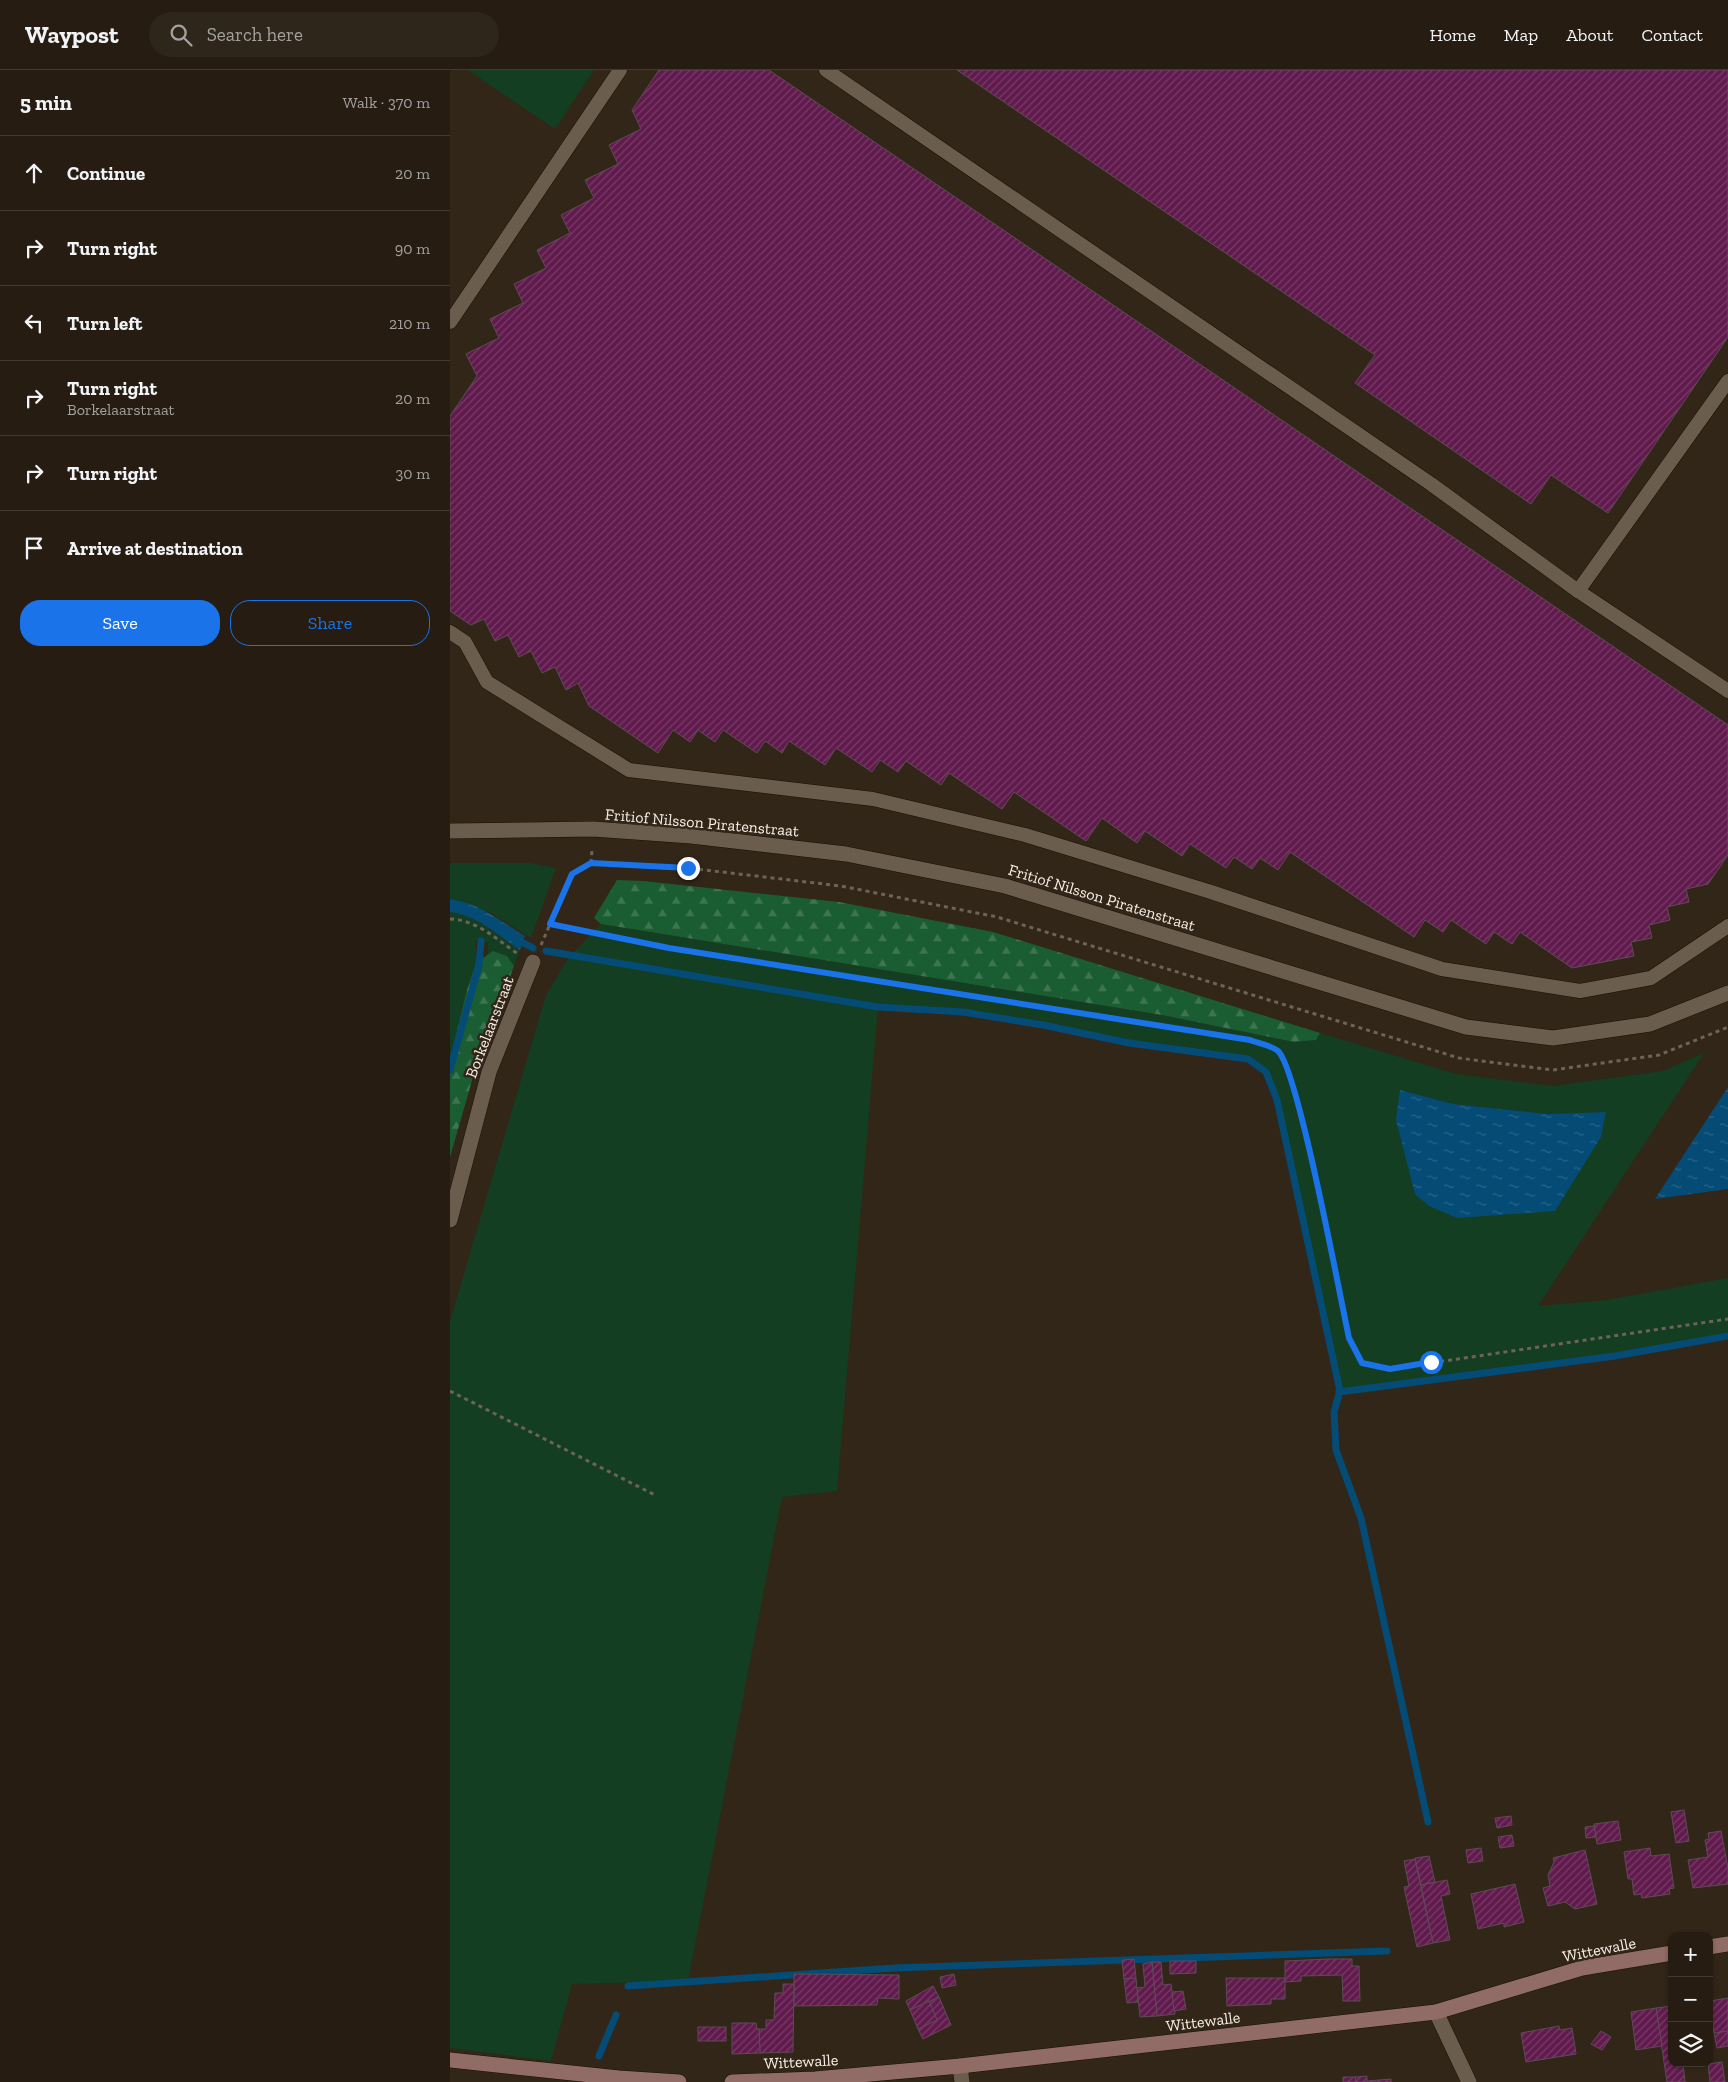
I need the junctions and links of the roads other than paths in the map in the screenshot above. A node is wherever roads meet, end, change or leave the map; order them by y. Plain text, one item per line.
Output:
1 (620, 70) edge
2 (826, 70) edge
3 (450, 322) edge
4 (1728, 381) edge
5 (1578, 591) junction
6 (450, 632) edge
7 (1728, 691) edge
8 (450, 830) edge
9 (1728, 926) edge
10 (534, 962) road end
11 (1728, 993) edge
12 (450, 1220) edge
13 (1728, 1944) edge
14 (1713, 1946) edge
15 (1668, 1954) edge
16 (1436, 2012) junction
17 (450, 2060) edge
18 (960, 2066) junction
19 (679, 2082) edge
20 (732, 2082) edge
21 (962, 2082) edge
22 (1469, 2082) edge

1 - 3 lane
2 - 5 lane
4 - 5 lane
5 - 7 lane
6 - 9 lane
8 - 11 street, Fritiof Nilsson Piratenstraat
10 - 12 street, Borkelaarstraat
13 - 14 street
15 - 16 street, Wittewalle
16 - 18 street, Wittewalle
16 - 22 street
17 - 19 street
18 - 20 street, Wittewalle
18 - 21 street

